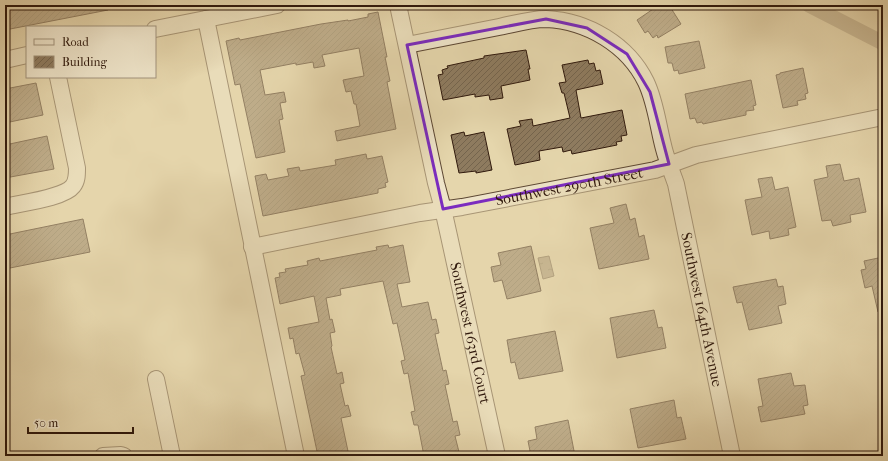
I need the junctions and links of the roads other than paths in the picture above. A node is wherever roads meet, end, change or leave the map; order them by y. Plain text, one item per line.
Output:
1 (277, 5) edge
2 (398, 5) edge
3 (206, 19) junction
4 (156, 29) edge
5 (407, 45) junction
6 (26, 55) edge
7 (5, 60) edge
8 (58, 78) edge
9 (883, 117) edge
10 (669, 164) junction
11 (5, 207) edge
12 (443, 209) junction
13 (252, 247) junction
14 (156, 379) dead end
15 (103, 456) edge
16 (124, 456) edge
17 (172, 456) edge
18 (296, 456) edge
19 (497, 456) edge
20 (732, 456) edge

1 - 3 street
2 - 5 street, Southwest 163rd Court
3 - 4 street
3 - 13 street
5 - 10 street, Southwest 164th Avenue
5 - 12 street, Southwest 163rd Court
6 - 7 street
8 - 11 street
9 - 10 street, Southwest 290th Street
10 - 12 street, Southwest 290th Street
10 - 20 street, Southwest 164th Avenue
12 - 13 street, Southwest 290th Street
12 - 19 street, Southwest 163rd Court
13 - 18 street
14 - 17 street
15 - 16 street

